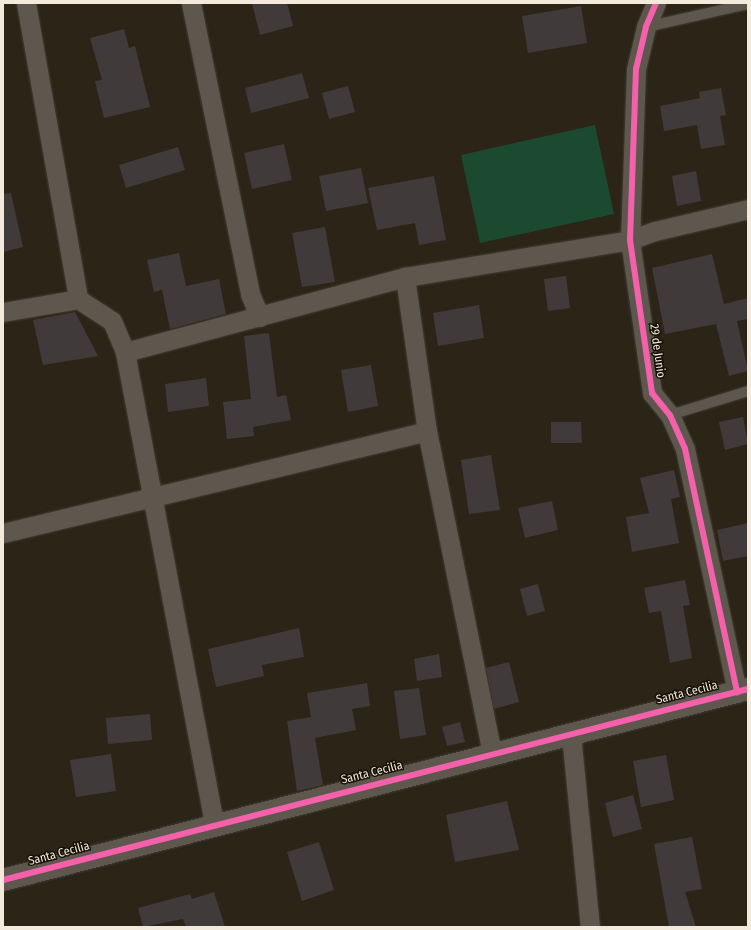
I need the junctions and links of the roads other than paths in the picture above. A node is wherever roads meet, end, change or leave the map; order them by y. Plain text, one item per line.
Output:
1 (26, 3) edge
2 (191, 3) edge
3 (656, 3) edge
4 (748, 4) edge
5 (646, 27) junction
6 (748, 209) edge
7 (630, 240) junction
8 (405, 278) junction
9 (78, 299) junction
10 (3, 312) edge
11 (260, 317) junction
12 (125, 352) junction
13 (748, 391) edge
14 (670, 415) junction
15 (427, 431) junction
16 (151, 499) junction
17 (3, 533) edge
18 (742, 690) edge
19 (571, 734) junction
20 (492, 754) junction
21 (214, 824) junction
22 (3, 880) edge
23 (590, 927) edge

1 - 9 street
2 - 11 street
3 - 5 street, 29 de Junio
4 - 5 lane
5 - 7 street, 29 de Junio
6 - 7 street
7 - 8 street
7 - 14 street, 29 de Junio
8 - 11 street
8 - 15 street
9 - 10 street
9 - 12 street
11 - 12 street
12 - 16 street
13 - 14 lane
14 - 18 street, 29 de Junio
15 - 16 street
15 - 20 street
16 - 17 street
16 - 21 street
18 - 19 street, Santa Cecilia
19 - 20 street, Santa Cecilia
19 - 23 street
20 - 21 street, Santa Cecilia
21 - 22 street, Santa Cecilia

